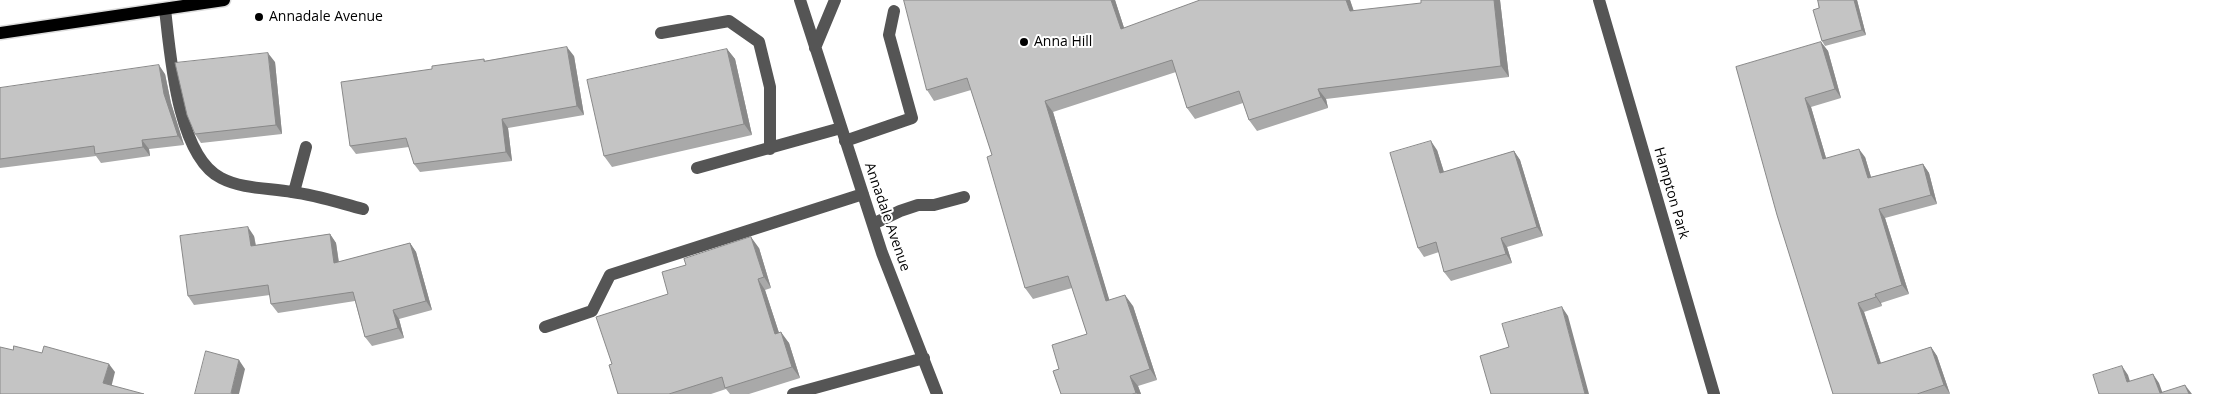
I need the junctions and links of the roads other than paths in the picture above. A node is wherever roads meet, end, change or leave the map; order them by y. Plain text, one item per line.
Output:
1 (224, 0) edge
2 (800, 0) edge
3 (835, 0) edge
4 (1599, 0) edge
5 (165, 9) junction
6 (894, 10) dead end
7 (0, 33) edge
8 (661, 33) dead end
9 (815, 48) junction
10 (840, 128) junction
11 (845, 141) junction
12 (306, 148) dead end
13 (770, 149) junction
14 (697, 168) dead end
15 (294, 192) junction
16 (863, 194) junction
17 (964, 197) dead end
18 (363, 208) dead end
19 (872, 224) junction
20 (545, 327) dead end
21 (924, 358) junction
22 (793, 394) edge
23 (937, 394) edge
24 (1714, 394) edge

1 - 5 main road
2 - 9 street, Annadale Avenue
3 - 9 street
4 - 24 street, Hampton Park
5 - 7 main road
5 - 15 street
6 - 11 street
8 - 13 street
9 - 10 street, Annadale Avenue
10 - 11 street, Annadale Avenue
10 - 13 street
11 - 16 street, Annadale Avenue
12 - 15 street
13 - 14 street
15 - 18 street
16 - 19 street, Annadale Avenue
16 - 20 street
17 - 19 street
19 - 21 street, Annadale Avenue
21 - 22 street
21 - 23 street, Annadale Avenue

